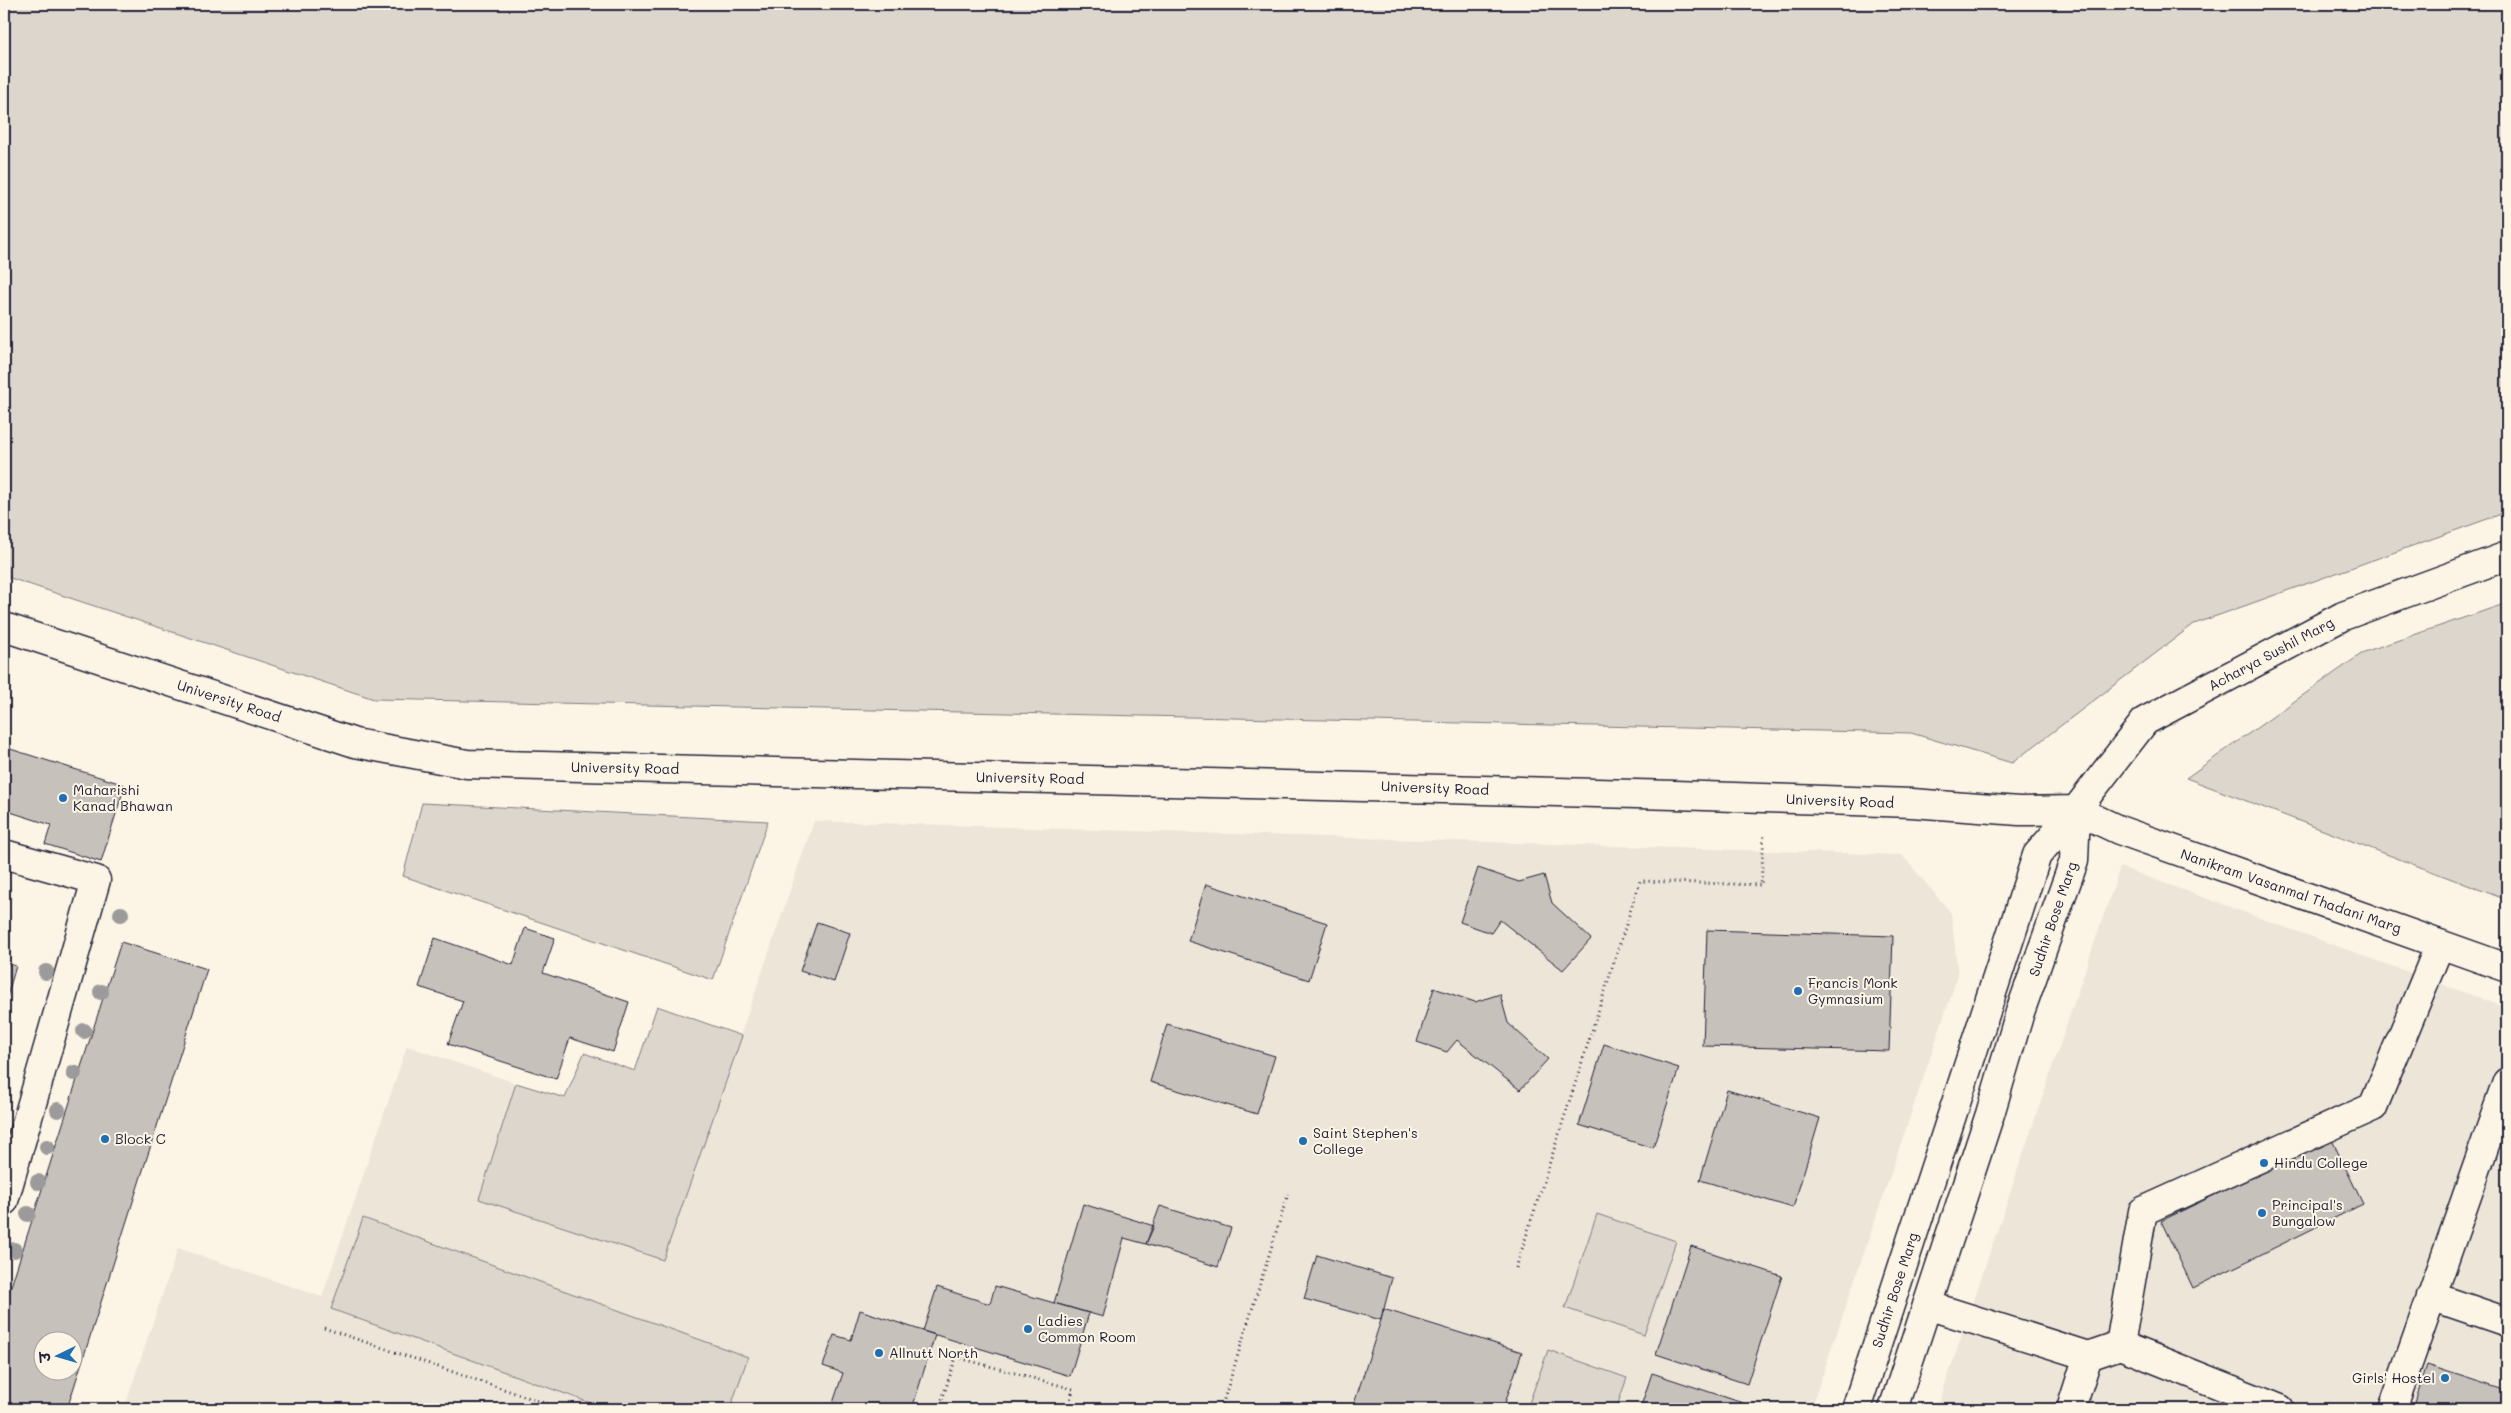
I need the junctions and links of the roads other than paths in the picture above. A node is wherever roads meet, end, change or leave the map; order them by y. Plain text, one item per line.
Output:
1 (2507, 556) edge
2 (4, 627) edge
3 (2076, 810) junction
4 (4, 854) edge
5 (2440, 944) junction
6 (2507, 968) edge
7 (2507, 1082) edge
8 (4, 1201) edge
9 (2431, 1296) junction
10 (1927, 1305) junction
11 (2507, 1322) edge
12 (2120, 1345) junction
13 (2088, 1356) junction
14 (1856, 1409) edge
15 (1893, 1409) edge
16 (2071, 1409) edge
17 (2280, 1409) edge
18 (2392, 1409) edge

1 - 3 street, Acharya Sushil Marg
2 - 3 street, University Road
3 - 5 street, Nanikram Vasanmal Thadani Marg
3 - 10 street, Sudhir Bose Marg
3 - 14 street, Sudhir Bose Marg
4 - 8 street
5 - 6 street, Nanikram Vasanmal Thadani Marg
5 - 12 street
7 - 9 street
9 - 11 street
9 - 18 street
10 - 13 street
10 - 15 street, Sudhir Bose Marg
12 - 13 street
12 - 17 street
13 - 16 street

